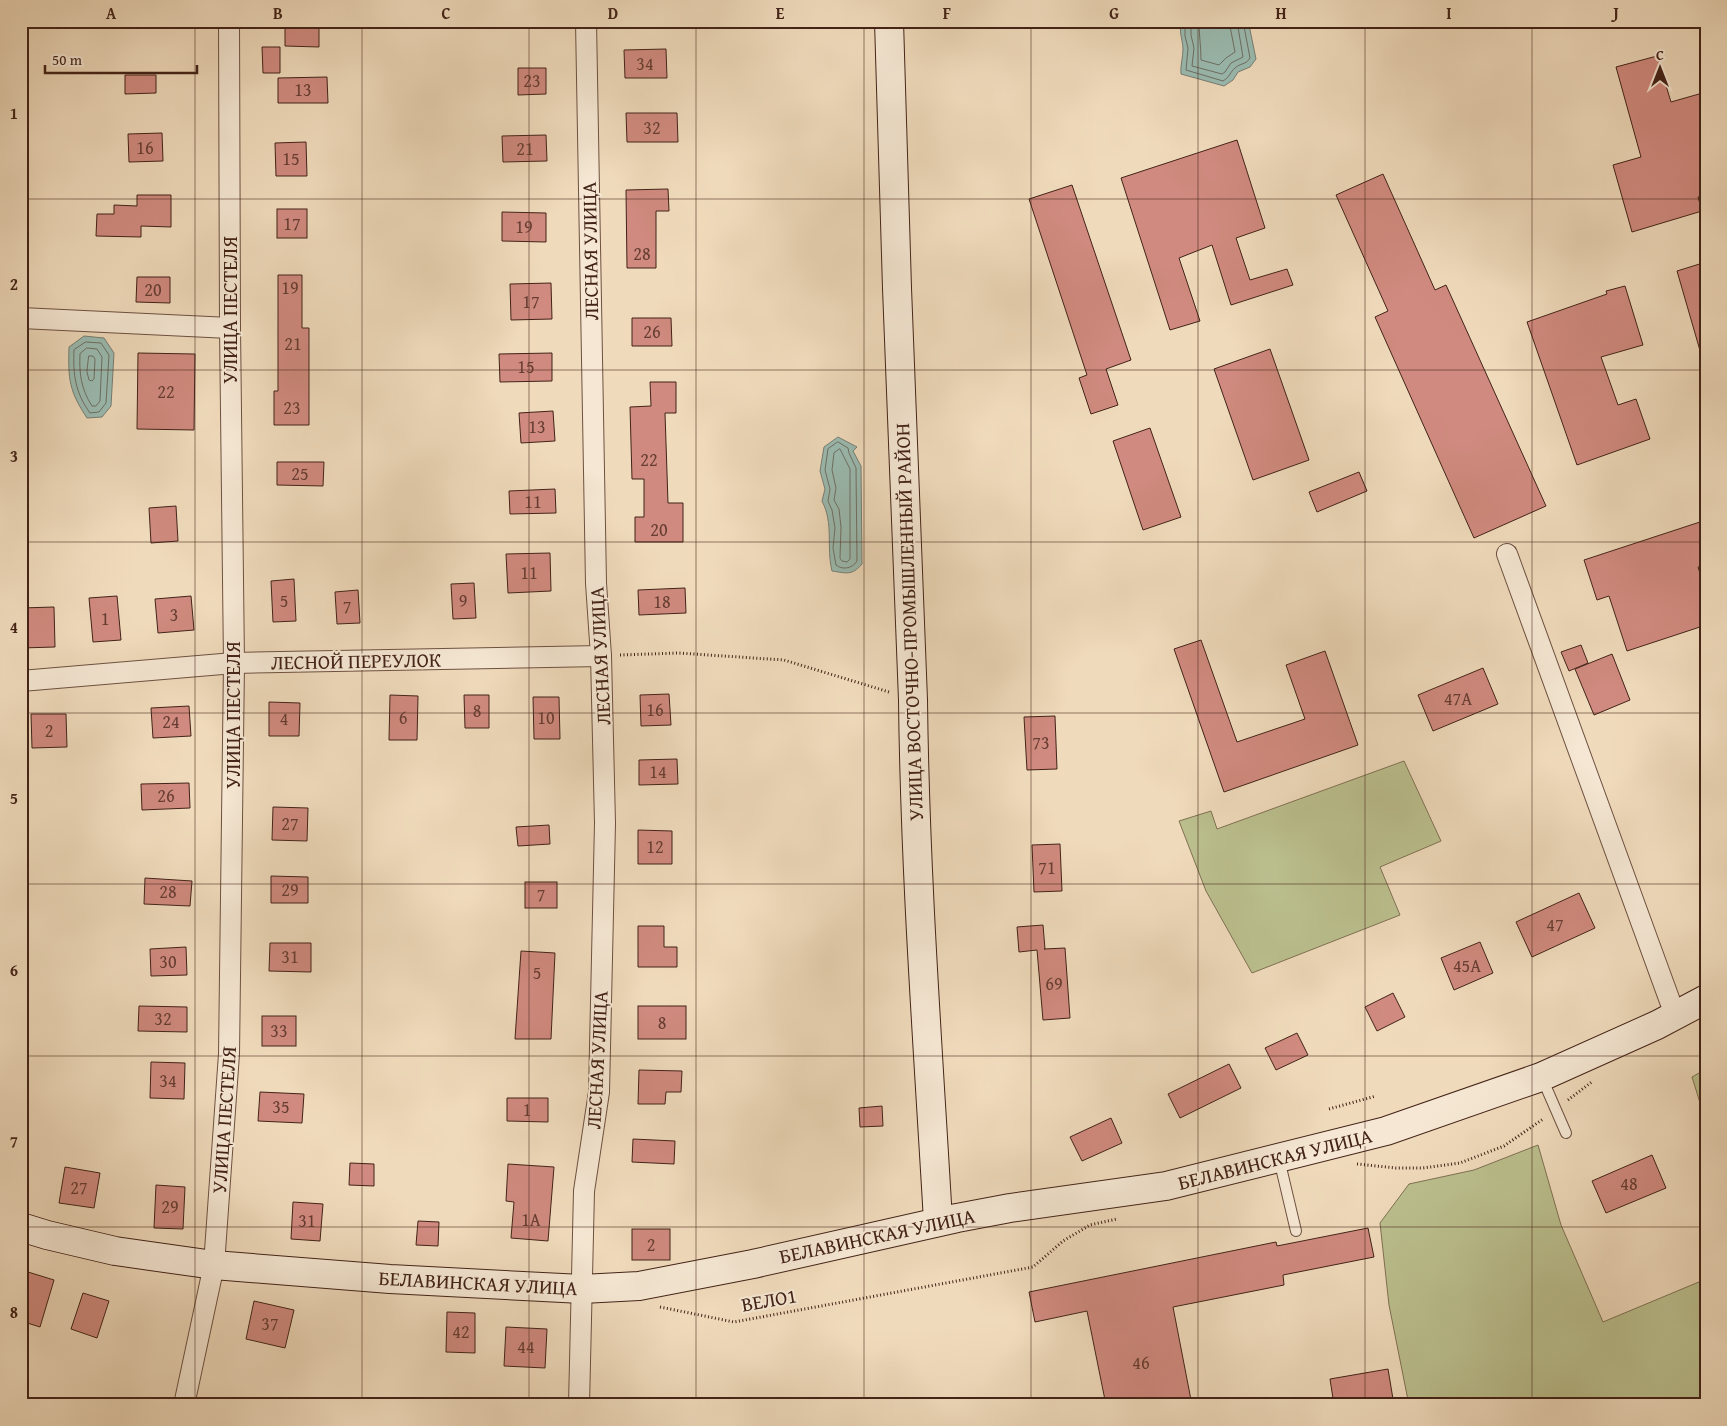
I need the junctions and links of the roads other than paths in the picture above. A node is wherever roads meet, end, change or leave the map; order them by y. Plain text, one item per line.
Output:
1 (229, 21) edge
2 (586, 21) edge
3 (889, 21) edge
4 (21, 318) edge
5 (230, 328) junction
6 (1508, 554) dead end
7 (601, 656) junction
8 (234, 663) junction
9 (21, 681) edge
10 (1706, 999) edge
11 (1675, 1015) junction
12 (1541, 1077) junction
13 (1566, 1133) dead end
14 (1279, 1158) junction
15 (938, 1221) junction
16 (21, 1227) edge
17 (1296, 1231) dead end
18 (214, 1265) junction
19 (582, 1289) junction
20 (184, 1405) edge
21 (579, 1405) edge

1 - 5 street, УЛИЦА ПЕСТЕЛЯ
2 - 7 street, ЛЕСНАЯ УЛИЦА
3 - 15 main road, УЛИЦА ВОСТОЧНО-ПРОМЫШЛЕННЫЙ РАЙОН
4 - 5 street
5 - 8 street, УЛИЦА ПЕСТЕЛЯ
6 - 11 street
7 - 8 street, ЛЕСНОЙ ПЕРЕУЛОК
7 - 19 street, ЛЕСНАЯ УЛИЦА
8 - 9 street, ЛЕСНОЙ ПЕРЕУЛОК
8 - 18 street, УЛИЦА ПЕСТЕЛЯ
10 - 11 main road, БЕЛАВИНСКАЯ УЛИЦА
11 - 12 main road, БЕЛАВИНСКАЯ УЛИЦА
12 - 13 lane
12 - 14 main road, БЕЛАВИНСКАЯ УЛИЦА
14 - 15 main road, БЕЛАВИНСКАЯ УЛИЦА
14 - 17 lane
15 - 19 main road, БЕЛАВИНСКАЯ УЛИЦА
16 - 18 main road, БЕЛАВИНСКАЯ УЛИЦА
18 - 19 main road, БЕЛАВИНСКАЯ УЛИЦА
18 - 20 street, УЛИЦА ПЕСТЕЛЯ
19 - 21 street, ЛЕСНАЯ УЛИЦА

